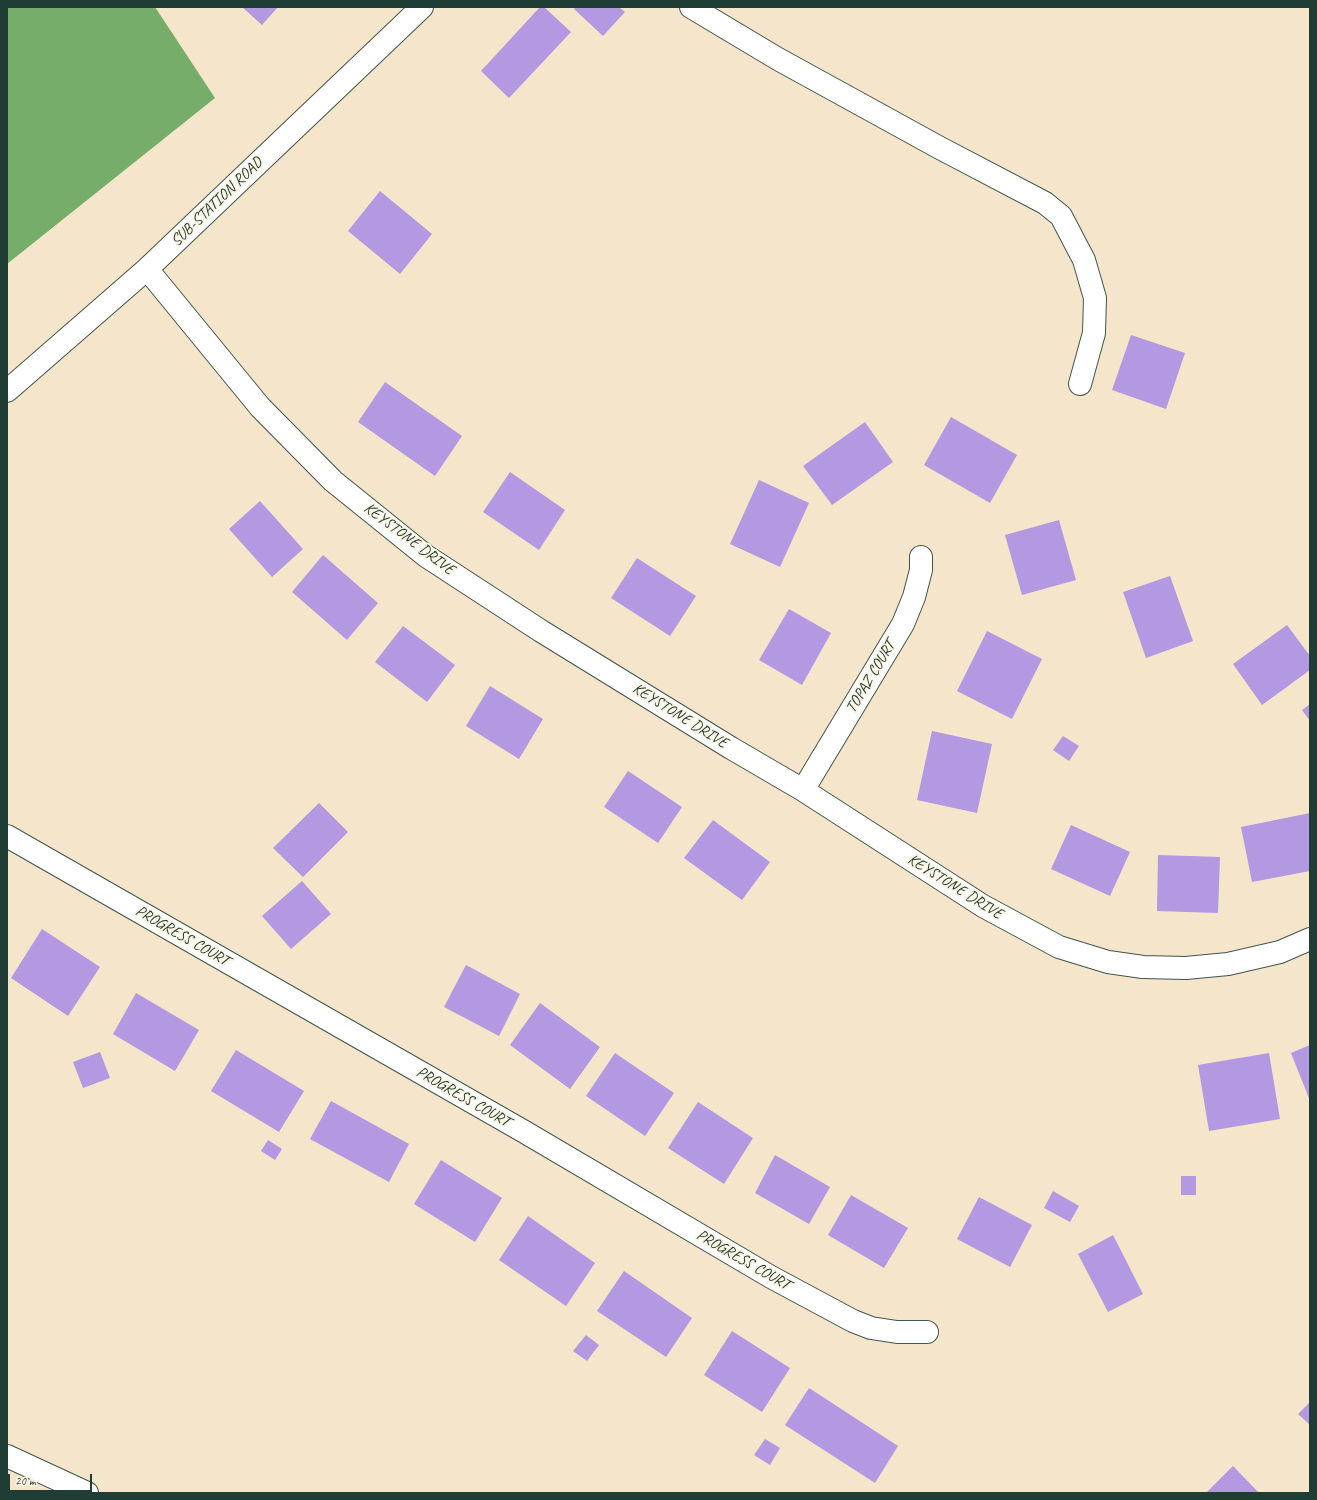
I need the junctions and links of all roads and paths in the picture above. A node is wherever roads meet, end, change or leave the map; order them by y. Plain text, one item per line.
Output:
1 (422, 7) edge
2 (691, 7) edge
3 (147, 269) junction
4 (1080, 384) dead end
5 (7, 391) edge
6 (921, 558) dead end
7 (803, 790) junction
8 (7, 836) edge
9 (1310, 939) edge
10 (928, 1332) dead end
11 (7, 1456) edge
12 (87, 1493) edge

1 - 3 street, SUB-STATION ROAD
2 - 4 street
3 - 5 street, SUB-STATION ROAD
3 - 7 street, KEYSTONE DRIVE
6 - 7 street, TOPAZ COURT
7 - 9 street, KEYSTONE DRIVE
8 - 10 street, PROGRESS COURT
11 - 12 street

